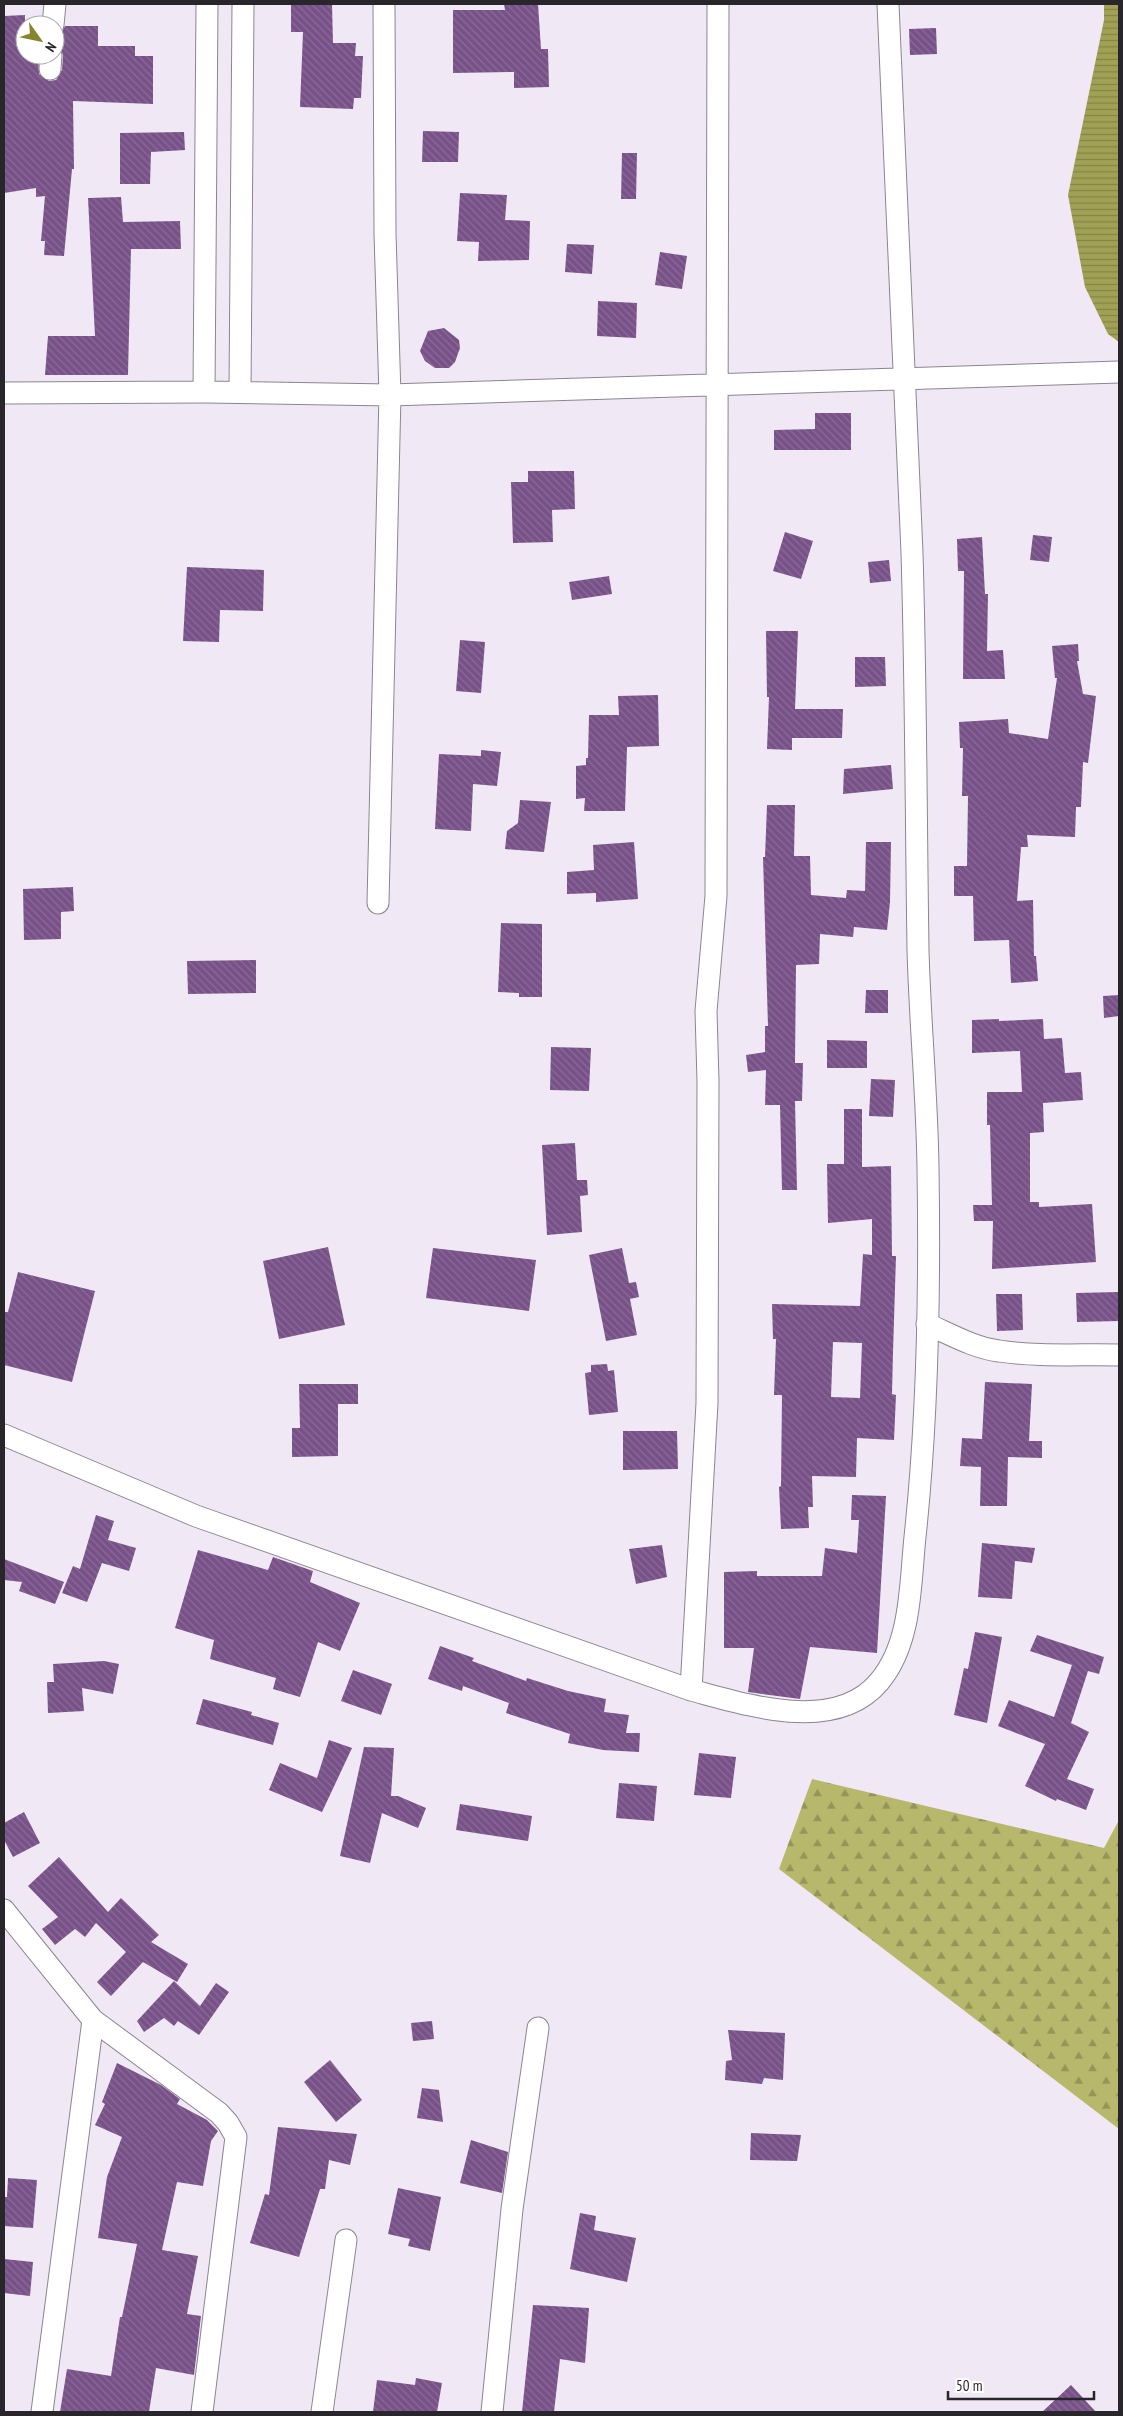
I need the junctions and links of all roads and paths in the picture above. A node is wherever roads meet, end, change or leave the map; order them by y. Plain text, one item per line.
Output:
1 (207, 4) edge
2 (243, 4) edge
3 (384, 4) edge
4 (718, 4) edge
5 (888, 4) edge
6 (1119, 372) edge
7 (904, 377) junction
8 (717, 384) junction
9 (204, 392) junction
10 (240, 392) junction
11 (4, 393) edge
12 (390, 396) junction
13 (378, 903) dead end
14 (927, 1324) junction
15 (1119, 1354) edge
16 (4, 1435) edge
17 (692, 1690) junction
18 (4, 1910) edge
19 (93, 2020) junction
20 (538, 2028) dead end
21 (346, 2240) dead end
22 (42, 2412) edge
23 (202, 2412) edge
24 (322, 2412) edge
25 (492, 2412) edge

1 - 9 street
2 - 10 street
3 - 12 street
4 - 8 street
5 - 7 street
6 - 7 street
7 - 8 street
7 - 14 street
8 - 12 street
8 - 17 street
9 - 10 street
9 - 11 street
10 - 12 street
12 - 13 street
14 - 15 street
14 - 17 street
16 - 17 street
18 - 19 street
19 - 22 street
19 - 23 street
20 - 25 street
21 - 24 street

